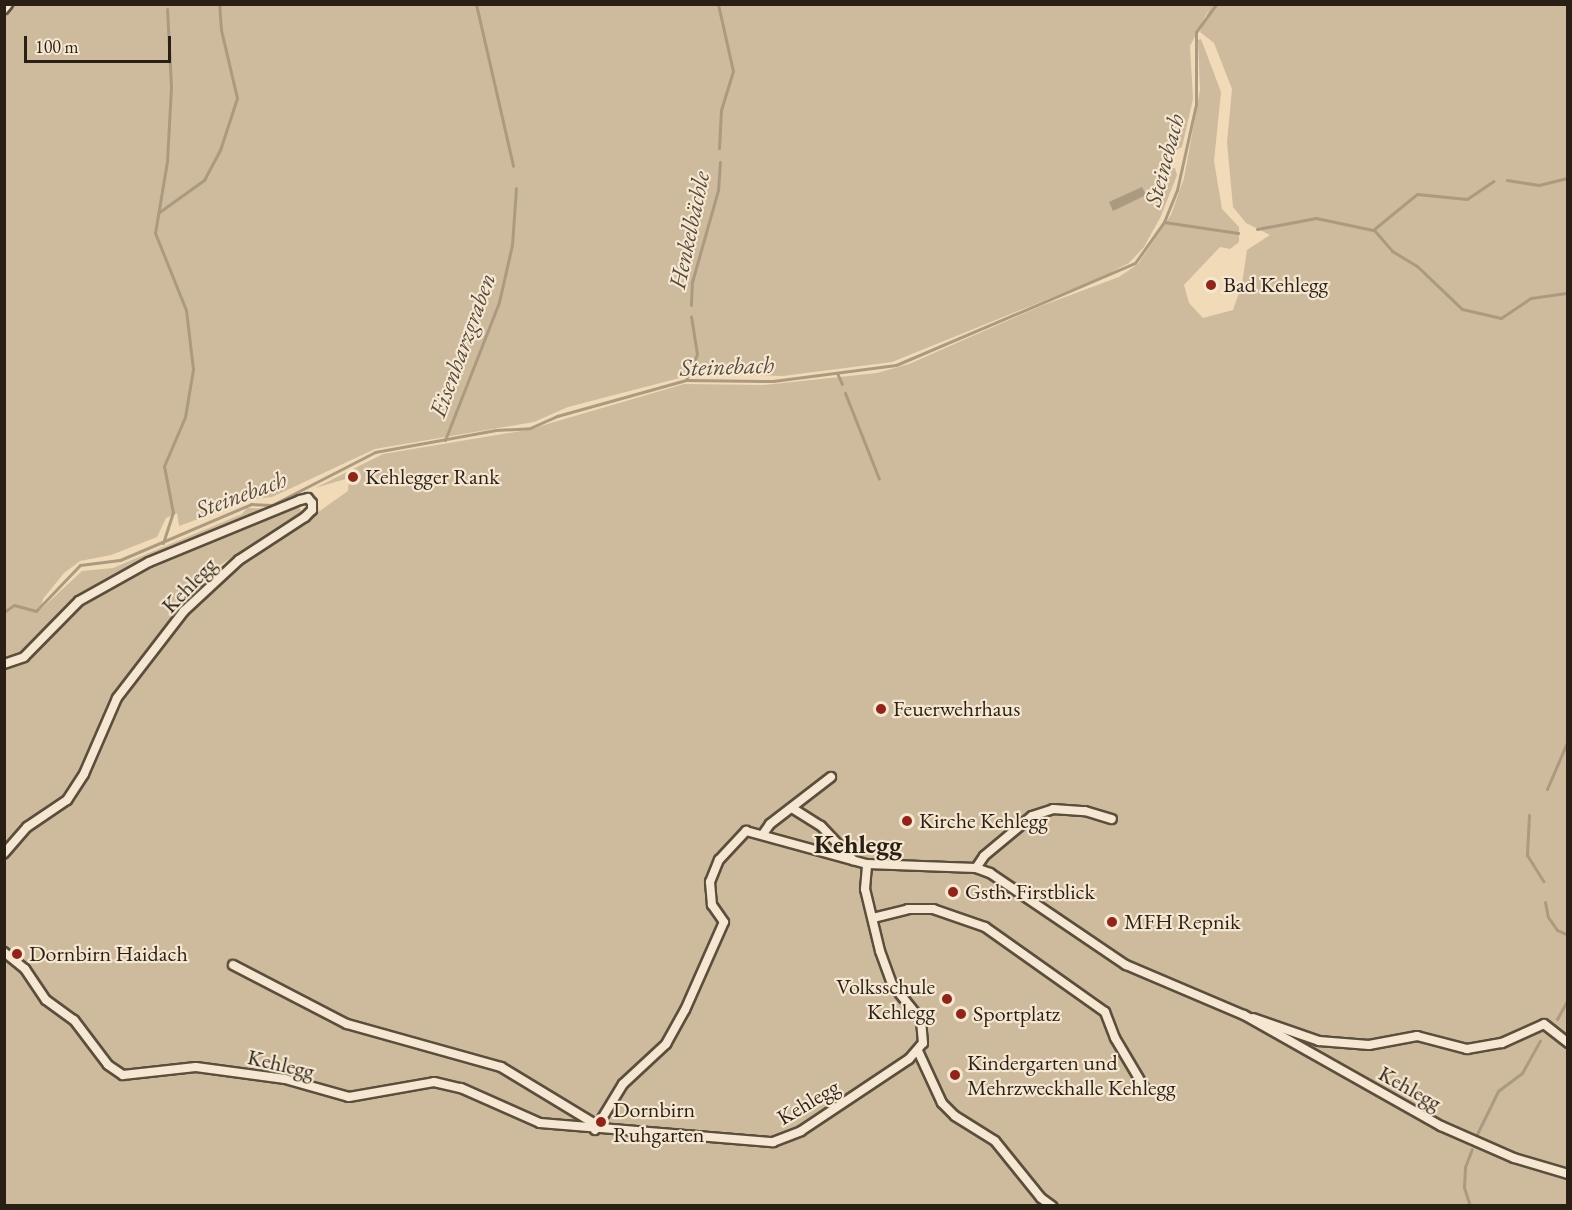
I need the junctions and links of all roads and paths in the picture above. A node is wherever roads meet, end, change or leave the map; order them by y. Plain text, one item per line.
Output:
1 (8, 4) edge
2 (4, 9) edge
3 (4, 664) edge
4 (831, 777) dead end
5 (792, 808) junction
6 (1112, 819) dead end
7 (763, 834) junction
8 (4, 853) edge
9 (854, 860) junction
10 (867, 864) junction
11 (976, 868) junction
12 (873, 918) junction
13 (4, 952) edge
14 (233, 965) dead end
15 (1244, 1016) junction
16 (1568, 1044) edge
17 (918, 1051) junction
18 (1144, 1087) dead end
19 (595, 1127) junction
20 (1568, 1174) edge
21 (1052, 1206) edge

1 - 2 street
3 - 8 street, Kehlegg
4 - 5 street
5 - 7 street
5 - 9 street, Kehlegg
6 - 11 street
7 - 9 street, Kehlegg
7 - 19 street
9 - 10 street, Kehlegg
10 - 11 street, Kehlegg
10 - 12 street
11 - 15 street, Kehlegg
12 - 17 street
12 - 18 street
13 - 19 street, Kehlegg
14 - 19 street, Kehlegg
15 - 16 street, Kehlegg
15 - 20 street, Kehlegg
17 - 19 street, Kehlegg
17 - 21 street

